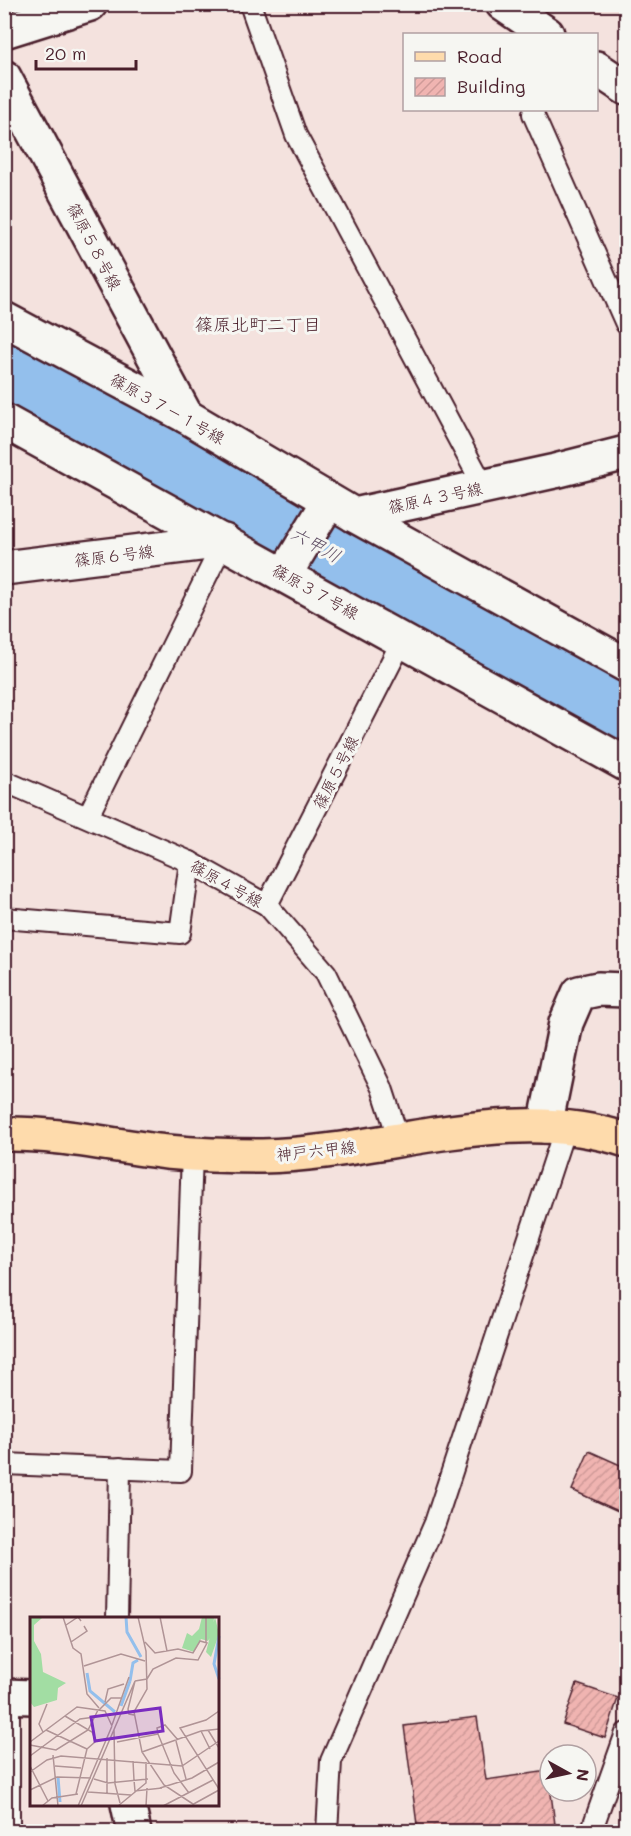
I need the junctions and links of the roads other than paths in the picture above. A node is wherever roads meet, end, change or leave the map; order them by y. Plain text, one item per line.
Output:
1 (90, 4) edge
2 (250, 4) edge
3 (503, 4) edge
4 (4, 31) edge
5 (543, 33) edge
6 (598, 68) edge
7 (4, 77) edge
8 (626, 81) edge
9 (534, 111) edge
10 (4, 319) edge
11 (627, 324) edge
12 (186, 416) junction
13 (4, 421) edge
14 (627, 453) edge
15 (484, 486) junction
16 (341, 508) junction
17 (224, 541) junction
18 (4, 568) edge
19 (285, 574) junction
20 (403, 639) junction
21 (616, 659) edge
22 (627, 764) edge
23 (4, 781) edge
24 (88, 816) junction
25 (190, 862) junction
26 (267, 905) junction
27 (4, 918) edge
28 (627, 990) edge
29 (555, 1127) junction
30 (4, 1134) edge
31 (399, 1140) junction
32 (627, 1140) edge
33 (192, 1153) junction
34 (4, 1464) edge
35 (120, 1468) junction
36 (117, 1617) edge
37 (15, 1697) edge
38 (627, 1733) edge
39 (128, 1806) edge
40 (9, 1832) edge
41 (134, 1832) edge
42 (327, 1832) edge
43 (591, 1832) edge

1 - 4 street
2 - 15 lane
3 - 5 street
6 - 8 street
7 - 12 street, 篠原５８号線
9 - 11 lane
10 - 12 street, 篠原３７－１号線
12 - 16 street, 篠原３７－１号線
13 - 17 street, 篠原３７号線
14 - 15 street, 篠原４３号線
15 - 16 street, 篠原４３号線
16 - 19 street
16 - 21 street, 篠原３７－１号線
17 - 18 street, 篠原６号線
17 - 19 street, 篠原３７号線
17 - 24 lane
19 - 20 street, 篠原３７号線
20 - 22 street, 篠原３７号線
20 - 26 lane, 篠原５号線
23 - 24 lane, 篠原４号線
24 - 25 lane, 篠原４号線
25 - 26 lane, 篠原４号線
25 - 27 lane
26 - 31 lane, 篠原４号線
28 - 29 street
29 - 31 main road, 神戸六甲線
29 - 32 main road, 神戸六甲線
29 - 42 lane
30 - 33 main road, 神戸六甲線
31 - 33 main road, 神戸六甲線
33 - 35 lane
34 - 35 lane
35 - 36 lane
37 - 40 lane
38 - 43 lane
39 - 41 street

